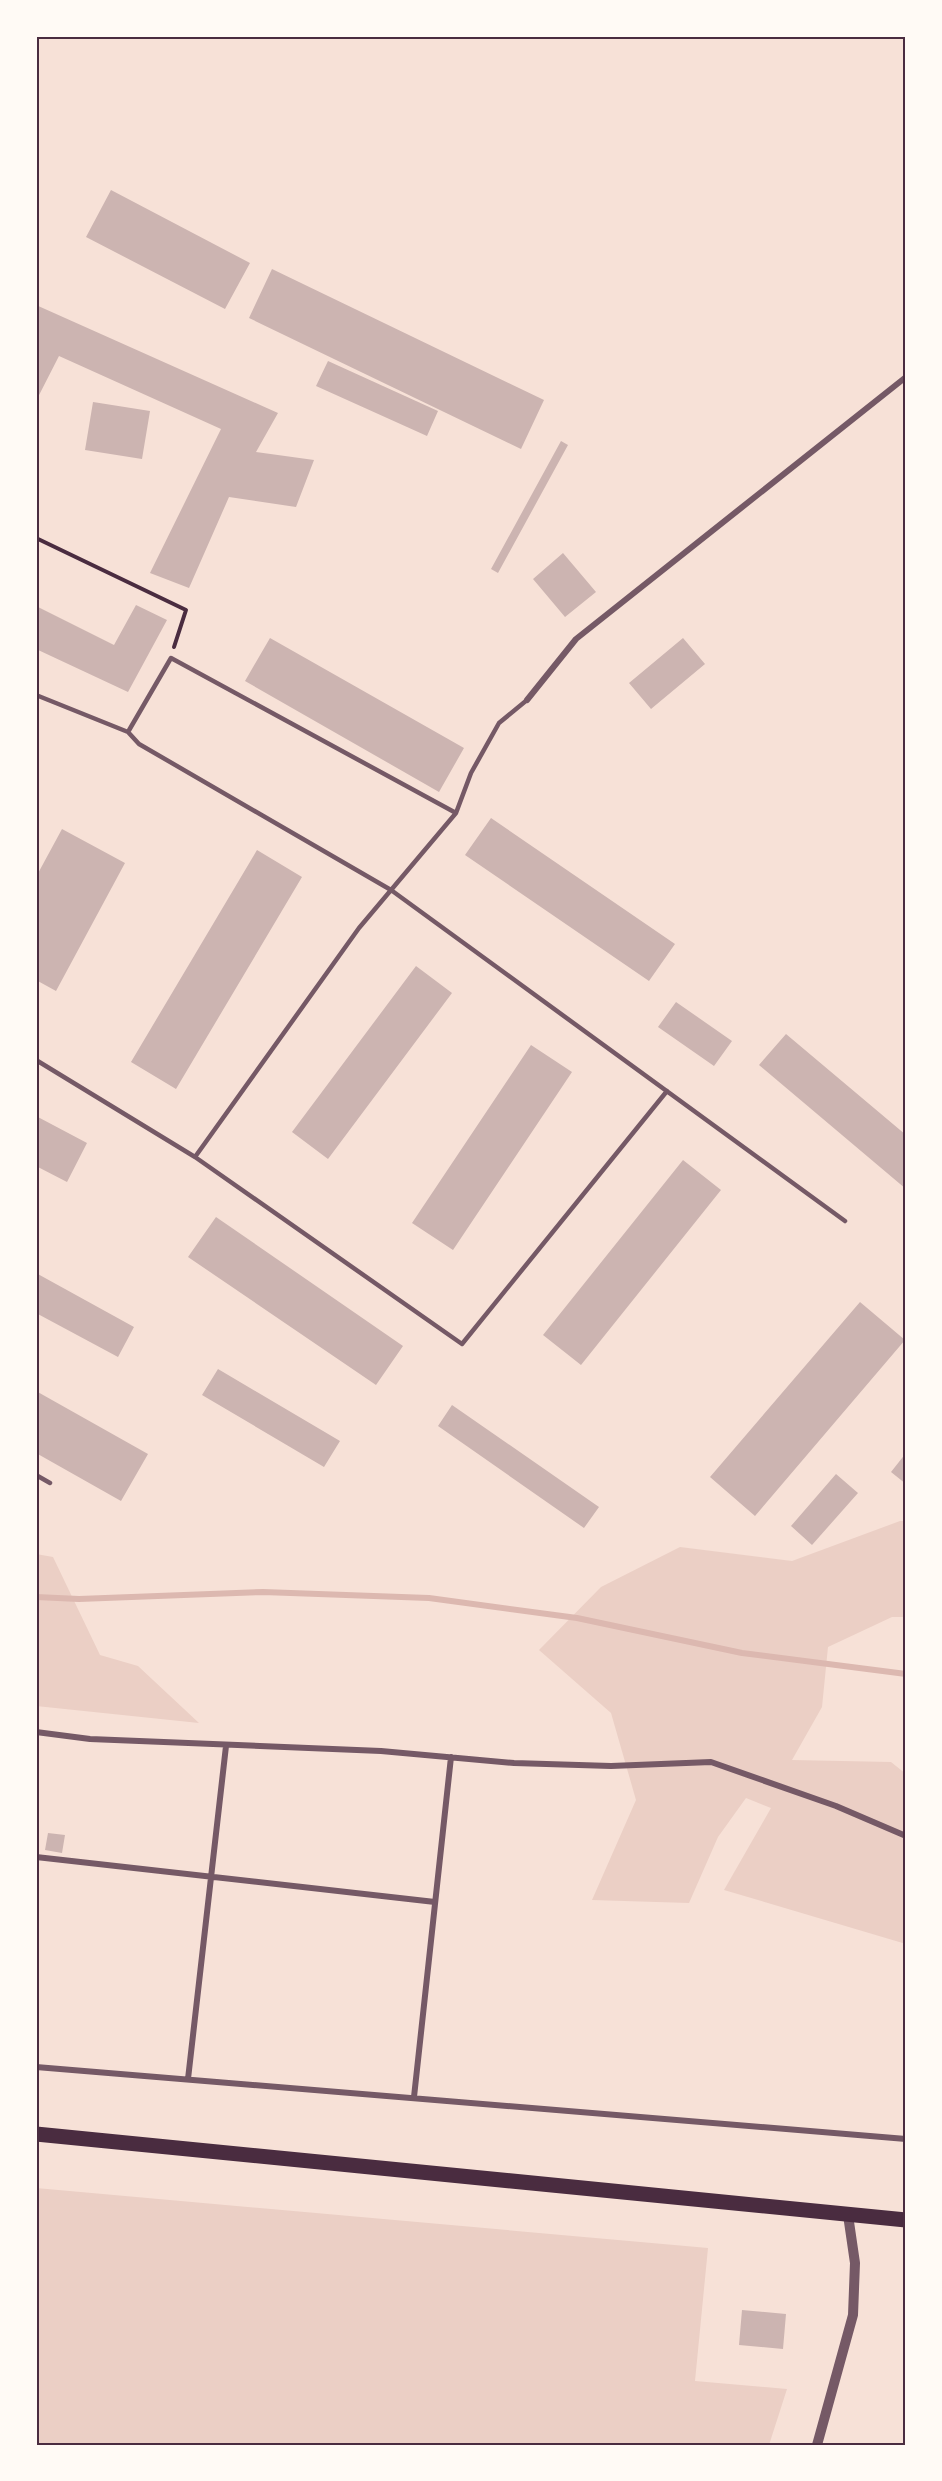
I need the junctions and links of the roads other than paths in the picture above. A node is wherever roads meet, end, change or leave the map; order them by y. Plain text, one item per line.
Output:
1 (906, 377) edge
2 (36, 695) edge
3 (527, 700) joint
4 (128, 732) junction
5 (456, 813) junction
6 (391, 890) junction
7 (36, 1060) edge
8 (667, 1091) junction
9 (195, 1157) junction
10 (845, 1221) dead end
11 (36, 1475) edge
12 (50, 1483) dead end
13 (36, 1732) edge
14 (225, 1746) junction
15 (451, 1757) junction
16 (906, 1836) edge
17 (36, 1857) edge
18 (211, 1877) junction
19 (435, 1902) junction
20 (36, 2067) edge
21 (188, 2079) junction
22 (414, 2097) junction
23 (36, 2134) edge
24 (906, 2139) edge
25 (848, 2215) junction
26 (906, 2220) edge
27 (817, 2445) edge

1 - 3 street
2 - 4 lane
3 - 5 lane
4 - 5 lane
4 - 6 lane
5 - 6 lane
6 - 8 lane
6 - 9 lane
7 - 9 lane
8 - 9 lane
8 - 10 lane
11 - 12 lane
13 - 14 street
14 - 15 street
14 - 18 street
15 - 16 street
15 - 19 street
17 - 18 street
18 - 19 street
18 - 21 street
19 - 22 street
20 - 21 street
21 - 22 street
22 - 24 street
23 - 25 main road
25 - 26 main road
25 - 27 street

